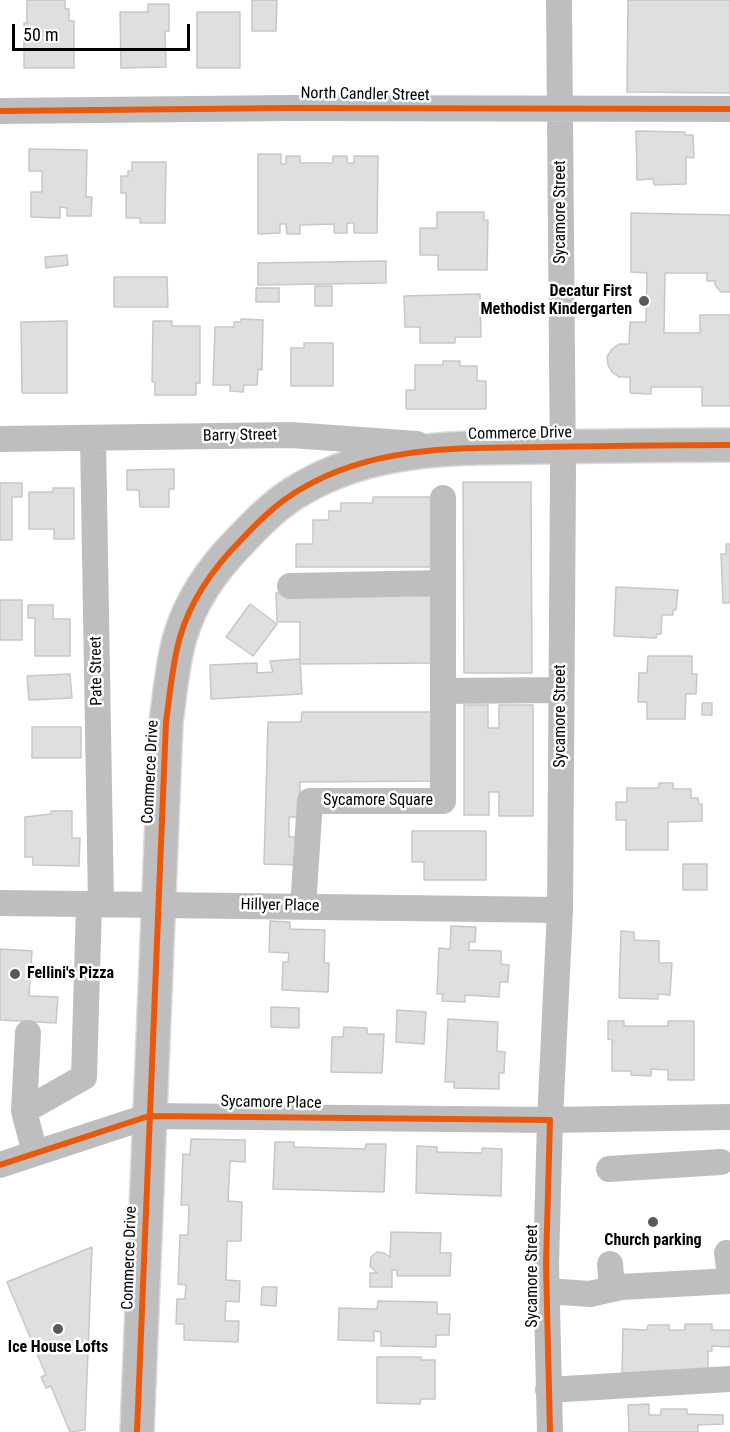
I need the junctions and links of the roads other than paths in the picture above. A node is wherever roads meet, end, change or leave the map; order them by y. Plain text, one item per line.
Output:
1 (559, 0) edge
2 (561, 108) junction
3 (730, 109) edge
4 (0, 111) edge
5 (93, 438) junction
6 (0, 439) edge
7 (730, 445) edge
8 (563, 447) junction
9 (480, 448) junction
10 (442, 498) dead end
11 (442, 583) junction
12 (290, 586) dead end
13 (561, 690) junction
14 (442, 691) junction
15 (0, 903) edge
16 (95, 904) junction
17 (159, 905) junction
18 (303, 907) junction
19 (560, 910) junction
20 (28, 1033) dead end
21 (24, 1111) junction
22 (149, 1116) junction
23 (730, 1117) edge
24 (550, 1120) junction
25 (35, 1154) junction
26 (721, 1162) dead end
27 (0, 1165) edge
28 (609, 1169) dead end
29 (730, 1281) edge
30 (546, 1291) junction
31 (730, 1380) edge
32 (548, 1390) junction
33 (137, 1432) edge
34 (550, 1432) edge

1 - 2 street, Sycamore Street
2 - 3 street, North Candler Street
2 - 4 street, North Candler Street
2 - 8 street, Sycamore Street
5 - 6 street, Barry Street
5 - 9 street, Barry Street
5 - 16 street, Pate Street
7 - 8 main road, Commerce Drive
8 - 9 main road, Commerce Drive
8 - 13 street, Sycamore Street
9 - 17 main road, Commerce Drive
10 - 11 street, Sycamore Square
11 - 12 street
11 - 14 street, Sycamore Square
13 - 14 street
13 - 19 street, Sycamore Street
14 - 18 street, Sycamore Square
15 - 16 street, Hillyer Place
16 - 17 street, Hillyer Place
16 - 21 street, Pate Street
17 - 18 street, Hillyer Place
17 - 22 main road, Commerce Drive
18 - 19 street, Hillyer Place
19 - 24 street, Sycamore Street
20 - 21 street
21 - 25 street
22 - 24 street, Sycamore Place
22 - 25 street, Sycamore Place
22 - 33 main road, Commerce Drive
23 - 24 street, Sycamore Place
24 - 30 street, Sycamore Street
25 - 27 street, Sycamore Place
26 - 28 street
29 - 30 street
30 - 32 street, Sycamore Street
31 - 32 street
32 - 34 street, Sycamore Street

